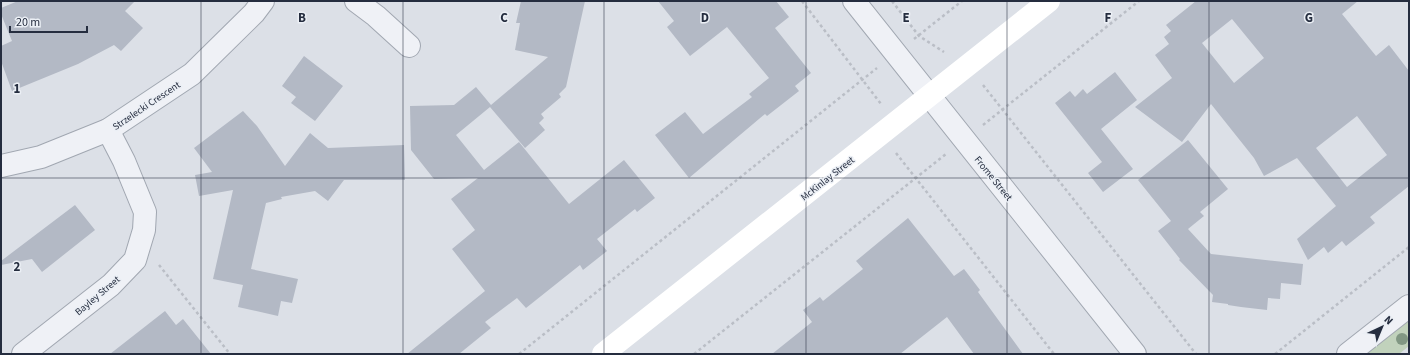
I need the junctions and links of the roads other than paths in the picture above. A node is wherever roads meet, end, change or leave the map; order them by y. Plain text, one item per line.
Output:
1 (263, 1) edge
2 (356, 1) edge
3 (854, 1) edge
4 (1050, 1) edge
5 (409, 46) dead end
6 (930, 96) junction
7 (108, 130) junction
8 (1, 166) edge
9 (1409, 306) edge
10 (23, 354) edge
11 (603, 354) edge
12 (1135, 354) edge
13 (1348, 354) edge

1 - 7 street, Strzelecki Crescent
2 - 5 street
3 - 6 street, Frome Street
4 - 6 street, McKinlay Street
6 - 11 street, McKinlay Street
6 - 12 street, Frome Street
7 - 8 street, Strzelecki Crescent
7 - 10 street, Bayley Street
9 - 13 street

